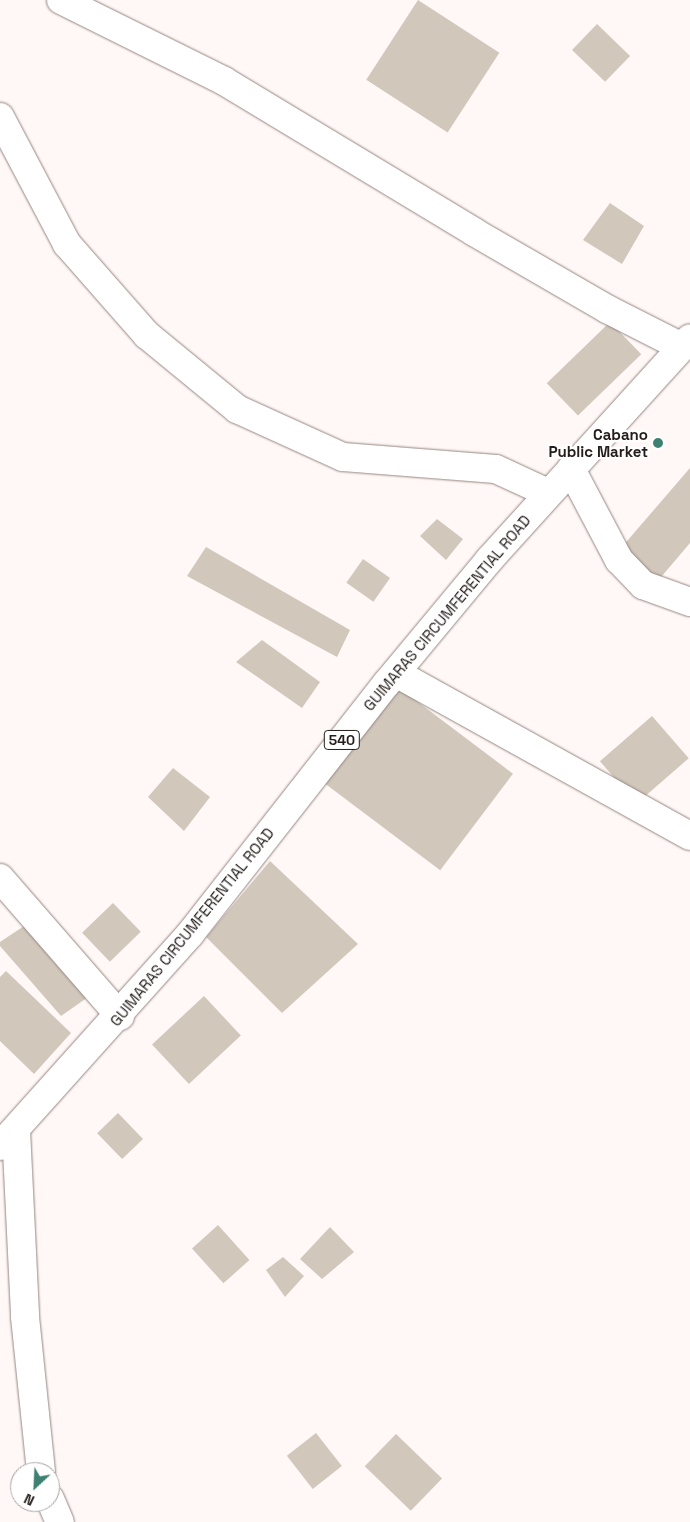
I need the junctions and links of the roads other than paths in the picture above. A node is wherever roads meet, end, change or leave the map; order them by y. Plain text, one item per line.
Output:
1 (60, 0) edge
2 (0, 117) edge
3 (686, 342) edge
4 (571, 469) junction
5 (548, 493) junction
6 (690, 602) edge
7 (396, 672) junction
8 (690, 836) edge
9 (0, 878) edge
10 (120, 1016) junction
11 (8, 1138) edge
12 (40, 1462) edge

1 - 3 street
2 - 5 street
3 - 4 street, GUIMARAS CIRCUMFERENTIAL ROAD / 540
4 - 5 street, GUIMARAS CIRCUMFERENTIAL ROAD / 540
4 - 6 street
5 - 7 street, GUIMARAS CIRCUMFERENTIAL ROAD / 540
7 - 8 street
7 - 10 street, GUIMARAS CIRCUMFERENTIAL ROAD / 540
9 - 10 street
10 - 11 street, GUIMARAS CIRCUMFERENTIAL ROAD / 540
11 - 12 street

